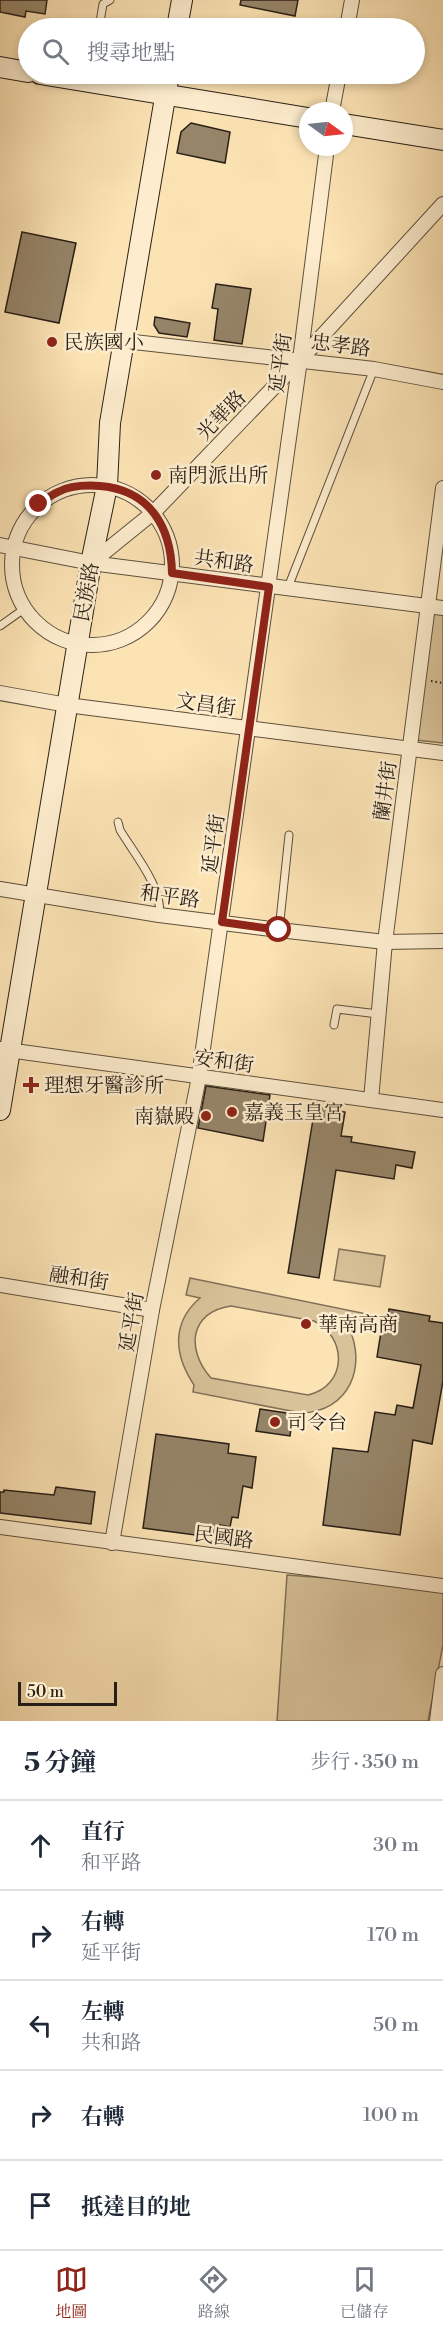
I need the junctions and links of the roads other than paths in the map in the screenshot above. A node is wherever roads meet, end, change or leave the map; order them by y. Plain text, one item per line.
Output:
1 (110, 0) edge
2 (182, 0) edge
3 (352, 0) edge
4 (101, 18) edge
5 (179, 18) edge
6 (349, 18) edge
7 (0, 67) edge
8 (18, 70) edge
9 (121, 84) edge
10 (167, 84) edge
11 (337, 84) edge
12 (165, 94) junction
13 (334, 102) edge
14 (299, 116) edge
15 (353, 125) edge
16 (443, 140) edge
17 (326, 156) edge
18 (443, 204) edge
19 (125, 341) junction
20 (300, 360) junction
21 (374, 369) junction
22 (443, 382) edge
23 (107, 486) junction
24 (443, 488) edge
25 (154, 512) junction
26 (7, 546) edge
27 (91, 563) junction
28 (172, 573) junction
29 (269, 587) junction
30 (0, 588) edge
31 (15, 589) junction
32 (287, 590) junction
33 (436, 607) edge
34 (24, 609) junction
35 (0, 626) edge
36 (78, 643) junction
37 (0, 693) edge
38 (67, 705) junction
39 (249, 729) junction
40 (411, 749) junction
41 (443, 753) edge
42 (118, 822) dead end
43 (290, 835) dead end
44 (0, 889) edge
45 (36, 894) junction
46 (159, 915) junction
47 (222, 922) junction
48 (279, 930) junction
49 (443, 941) edge
50 (385, 942) junction
51 (378, 1014) junction
52 (334, 1024) dead end
53 (5, 1050) edge
54 (199, 1077) junction
55 (371, 1100) junction
56 (0, 1110) edge
57 (443, 1110) edge
58 (0, 1285) edge
59 (152, 1310) junction
60 (0, 1527) edge
61 (112, 1542) junction
62 (443, 1586) edge
63 (443, 1674) edge
64 (437, 1721) edge

1 - 4 lane
2 - 5 main road
3 - 6 street
7 - 8 main road
9 - 12 main road
10 - 12 main road, 民族路
11 - 13 street
12 - 14 main road
12 - 19 main road, 民族路
15 - 16 main road
17 - 20 street, 延平街
18 - 20 street, 光華路
19 - 20 street, 忠孝路
19 - 23 main road, 民族路
20 - 21 street, 忠孝路
20 - 25 street, 光華路
20 - 29 street, 延平街
21 - 22 street, 忠孝路
21 - 32 lane
23 - 25 street
23 - 26 street
23 - 27 main road, 民族路
24 - 33 street, 蘭井街
25 - 27 street, 光華路
25 - 28 street
26 - 27 street, 共和路
26 - 31 street
27 - 28 street, 共和路
27 - 36 main road, 民族路
28 - 29 street, 共和路
28 - 36 street
29 - 32 street, 共和路
29 - 39 street, 延平街
30 - 31 street
31 - 34 street
32 - 33 street, 共和路
33 - 40 street, 蘭井街
34 - 35 lane
34 - 36 street
36 - 38 main road, 民族路
37 - 38 street, 文昌街
38 - 39 street, 文昌街
38 - 45 main road, 民族路
39 - 40 street, 文昌街
39 - 47 street, 延平街
40 - 41 street, 文昌街
40 - 50 street, 蘭井街
42 - 46 lane
43 - 48 lane
44 - 45 street, 和平路
45 - 46 street, 和平路
45 - 53 main road, 民族路
46 - 47 street, 和平路
47 - 48 street, 和平路
47 - 54 street, 延平街
48 - 50 street, 和平路
49 - 50 street, 和平路
50 - 51 street, 蘭井街
51 - 52 lane
51 - 55 street, 蘭井街
53 - 54 street, 安和街
53 - 56 main road, 民族路
54 - 55 street, 安和街
54 - 59 street, 延平街
55 - 57 street, 安和街
58 - 59 street, 融和街
59 - 61 street, 延平街
60 - 61 street, 民國路
61 - 62 street, 民國路
63 - 64 street

